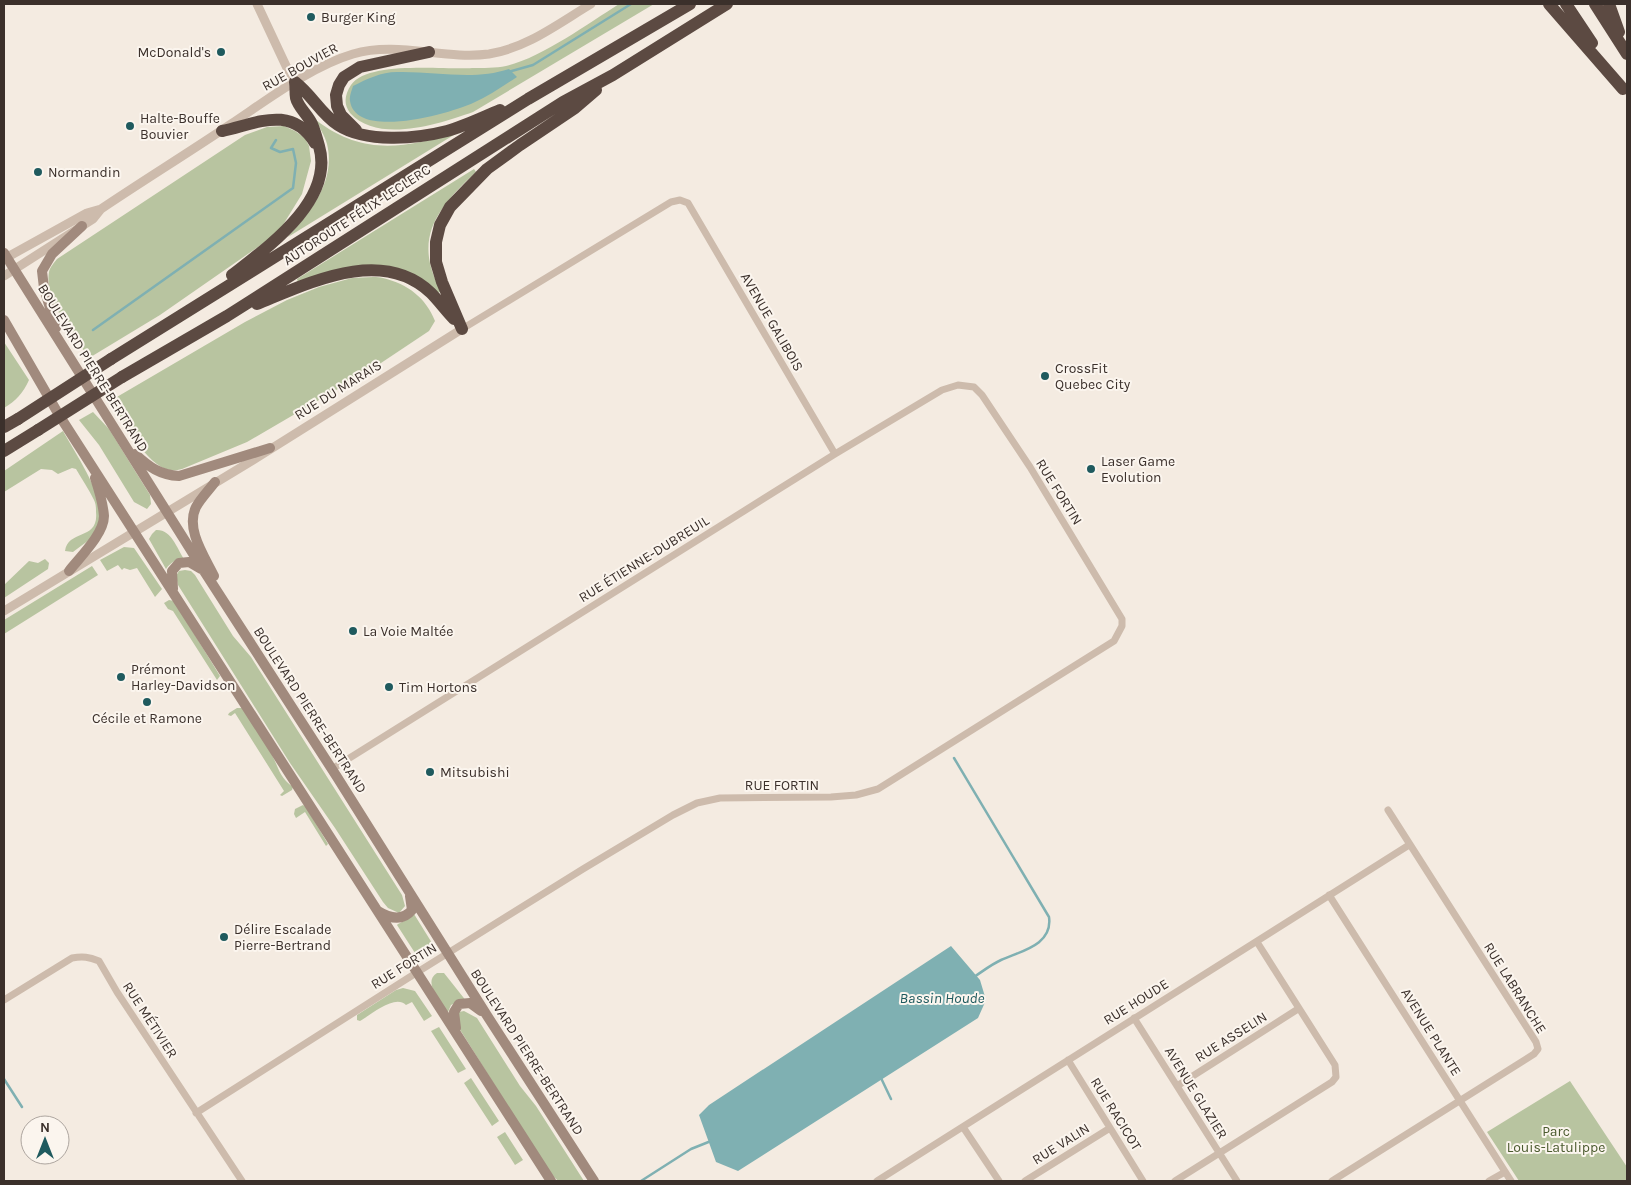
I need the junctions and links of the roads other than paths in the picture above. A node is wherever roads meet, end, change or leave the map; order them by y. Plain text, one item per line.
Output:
1 (257, 4) edge
2 (591, 4) edge
3 (690, 4) edge
4 (727, 4) edge
5 (1549, 4) edge
6 (1566, 4) edge
7 (1595, 4) edge
8 (1609, 4) edge
9 (429, 52) junction
10 (1627, 54) edge
11 (613, 75) junction
12 (295, 82) junction
13 (1625, 92) edge
14 (528, 99) junction
15 (222, 131) junction
16 (357, 132) junction
17 (321, 154) junction
18 (688, 203) joint
19 (101, 209) junction
20 (82, 226) junction
21 (5, 256) edge
22 (15, 269) junction
23 (4, 276) edge
24 (185, 312) junction
25 (227, 316) junction
26 (4, 320) edge
27 (462, 329) junction
28 (4, 335) edge
29 (58, 339) junction
30 (25, 357) junction
31 (974, 387) joint
32 (4, 427) edge
33 (35, 432) junction
34 (124, 443) junction
35 (270, 448) junction
36 (4, 451) edge
37 (835, 454) junction
38 (4, 460) edge
39 (92, 467) junction
40 (215, 482) junction
41 (167, 512) junction
42 (134, 532) junction
43 (69, 571) junction
44 (204, 571) junction
45 (174, 593) junction
46 (4, 610) edge
47 (231, 614) junction
48 (332, 769) junction
49 (1388, 810) dead end
50 (1410, 845) junction
51 (409, 892) junction
52 (1330, 895) junction
53 (377, 911) junction
54 (1257, 942) junction
55 (448, 953) junction
56 (416, 973) junction
57 (4, 1000) edge
58 (1298, 1009) junction
59 (486, 1014) junction
60 (1134, 1018) junction
61 (457, 1034) junction
62 (1068, 1060) junction
63 (1177, 1086) junction
64 (1460, 1101) junction
65 (196, 1113) junction
66 (963, 1127) junction
67 (1110, 1128) junction
68 (1219, 1154) junction
69 (1505, 1172) junction
70 (889, 1174) junction
71 (242, 1181) edge
72 (551, 1181) edge
73 (594, 1181) edge
74 (877, 1181) edge
75 (893, 1181) edge
76 (999, 1181) edge
77 (1024, 1181) edge
78 (1143, 1181) edge
79 (1175, 1181) edge
80 (1237, 1181) edge
81 (1332, 1181) edge
82 (1489, 1181) edge
83 (1511, 1181) edge

1 - 12 street
2 - 9 street, RUE BOUVIER
3 - 14 highway, AUTOROUTE FÉLIX-LECLERC
4 - 11 highway, AUTOROUTE FÉLIX-LECLERC
5 - 13 highway
6 - 13 highway
7 - 10 highway
8 - 10 highway
9 - 12 street, RUE BOUVIER
9 - 16 highway
11 - 25 highway, AUTOROUTE FÉLIX-LECLERC
11 - 27 highway
12 - 15 street, RUE BOUVIER
12 - 16 highway
12 - 17 highway
14 - 16 highway
14 - 24 highway, AUTOROUTE FÉLIX-LECLERC
15 - 17 highway
15 - 19 street, RUE BOUVIER
17 - 24 highway
18 - 27 street, RUE DU MARAIS
18 - 37 street, AVENUE GALIBOIS
19 - 20 street, RUE BOUVIER
19 - 21 street, RUE BOUVIER
20 - 22 street, RUE BOUVIER
20 - 29 main road
21 - 22 main road, BOULEVARD PIERRE-BERTRAND
22 - 23 street, RUE BOUVIER
22 - 29 main road, BOULEVARD PIERRE-BERTRAND
24 - 32 highway, AUTOROUTE FÉLIX-LECLERC, bridge
25 - 27 highway
25 - 33 highway, AUTOROUTE FÉLIX-LECLERC, bridge
26 - 30 main road
27 - 35 street, RUE DU MARAIS
28 - 30 main road
29 - 34 main road, BOULEVARD PIERRE-BERTRAND
30 - 39 main road
31 - 37 street, RUE ÉTIENNE-DUBREUIL
31 - 55 street, RUE FORTIN
33 - 36 highway, AUTOROUTE FÉLIX-LECLERC
33 - 38 highway
34 - 35 main road
34 - 41 main road, BOULEVARD PIERRE-BERTRAND
35 - 40 street, RUE DU MARAIS
37 - 48 street, RUE ÉTIENNE-DUBREUIL
39 - 42 main road
39 - 43 main road
40 - 41 street, RUE DU MARAIS
40 - 47 main road
41 - 42 street, RUE DU MARAIS
41 - 44 main road, BOULEVARD PIERRE-BERTRAND
42 - 43 street, RUE DU MARAIS
42 - 45 main road
43 - 46 street, RUE DU MARAIS
44 - 45 main road
44 - 47 main road, BOULEVARD PIERRE-BERTRAND
45 - 53 main road
47 - 48 main road, BOULEVARD PIERRE-BERTRAND
48 - 51 main road, BOULEVARD PIERRE-BERTRAND
49 - 50 street, RUE LABRANCHE
50 - 52 street, RUE HOUDE
50 - 64 street, RUE LABRANCHE
51 - 53 main road
51 - 55 main road, BOULEVARD PIERRE-BERTRAND
52 - 54 street, RUE HOUDE
52 - 64 street, AVENUE PLANTE
53 - 56 main road
54 - 58 street
54 - 60 street, RUE HOUDE
55 - 56 street, RUE FORTIN
55 - 59 main road, BOULEVARD PIERRE-BERTRAND
56 - 61 main road
56 - 65 street, RUE FORTIN
57 - 65 street, RUE MÉTIVIER
58 - 63 street, RUE ASSELIN
58 - 68 street
59 - 61 main road
59 - 73 main road, BOULEVARD PIERRE-BERTRAND
60 - 62 street, RUE HOUDE
60 - 63 street, AVENUE GLAZIER
61 - 72 main road
62 - 66 street, RUE HOUDE
62 - 67 street, RUE RACICOT
63 - 68 street, AVENUE GLAZIER
64 - 69 street, AVENUE PLANTE
64 - 81 street, RUE LABRANCHE
65 - 71 street, RUE MÉTIVIER
66 - 70 street, RUE HOUDE
66 - 76 street
67 - 77 street, RUE VALIN
67 - 78 street, RUE RACICOT
68 - 79 street
68 - 80 street, AVENUE GLAZIER
69 - 82 street
69 - 83 street, AVENUE PLANTE
70 - 74 street, RUE HOUDE
70 - 75 street

